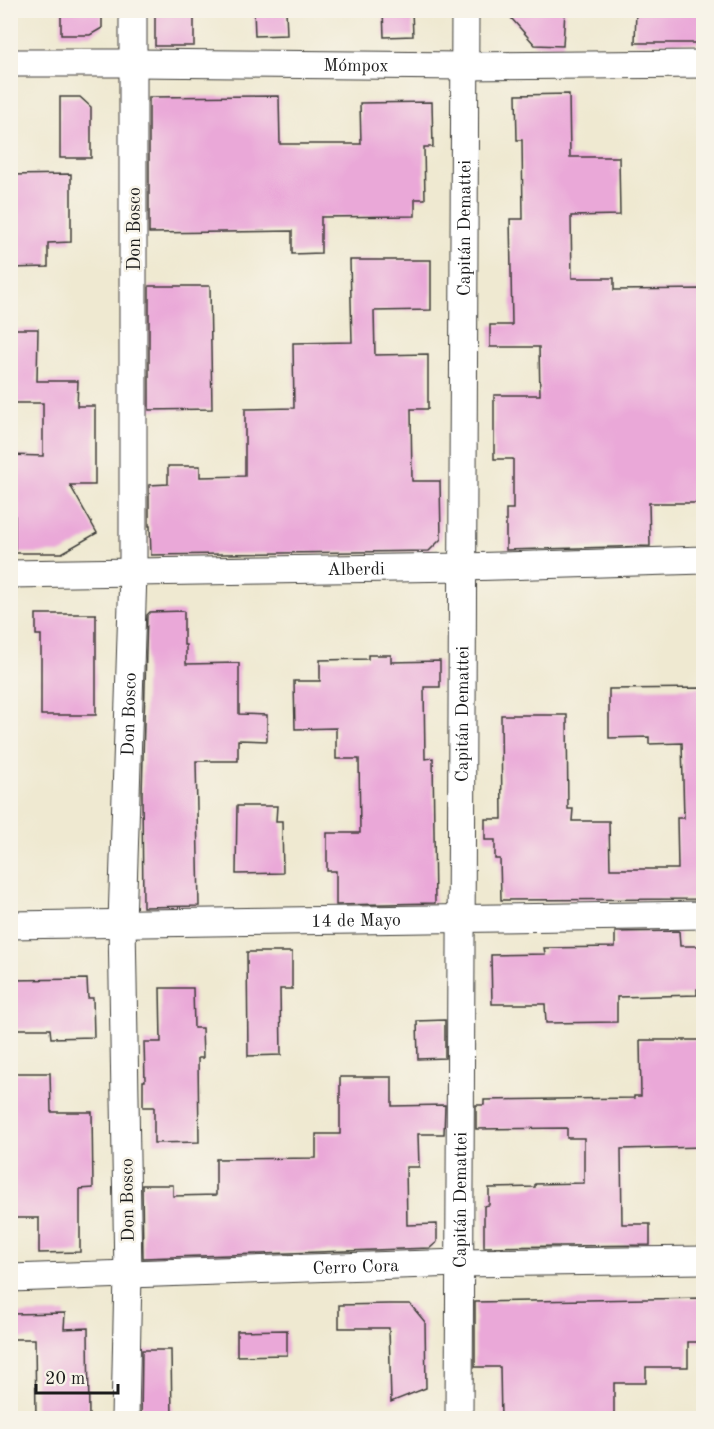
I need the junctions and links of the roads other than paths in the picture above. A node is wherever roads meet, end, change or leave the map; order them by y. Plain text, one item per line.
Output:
1 (133, 10) edge
2 (465, 10) edge
3 (10, 63) edge
4 (134, 63) junction
5 (704, 64) edge
6 (465, 66) junction
7 (704, 560) edge
8 (463, 567) junction
9 (133, 572) junction
10 (10, 574) edge
11 (704, 915) edge
12 (462, 917) junction
13 (122, 923) junction
14 (10, 925) edge
15 (704, 1260) edge
16 (460, 1263) junction
17 (128, 1274) junction
18 (10, 1278) edge
19 (125, 1419) edge
20 (459, 1419) edge

1 - 4 street, Don Bosco
2 - 6 street, Capitán Demattei
3 - 4 street, Mómpox
4 - 6 street, Mómpox
4 - 9 street, Don Bosco
5 - 6 street, Mómpox
6 - 8 street, Capitán Demattei
7 - 8 street, Alberdi
8 - 9 street, Alberdi
8 - 12 street, Capitán Demattei
9 - 10 street, Alberdi
9 - 13 street, Don Bosco
11 - 12 street, 14 de Mayo
12 - 13 street, 14 de Mayo
12 - 16 street, Capitán Demattei
13 - 14 street, 14 de Mayo
13 - 17 street, Don Bosco
15 - 16 street, Cerro Cora
16 - 17 street, Cerro Cora
16 - 20 street, Capitán Demattei
17 - 18 street, Cerro Cora
17 - 19 street, Don Bosco

